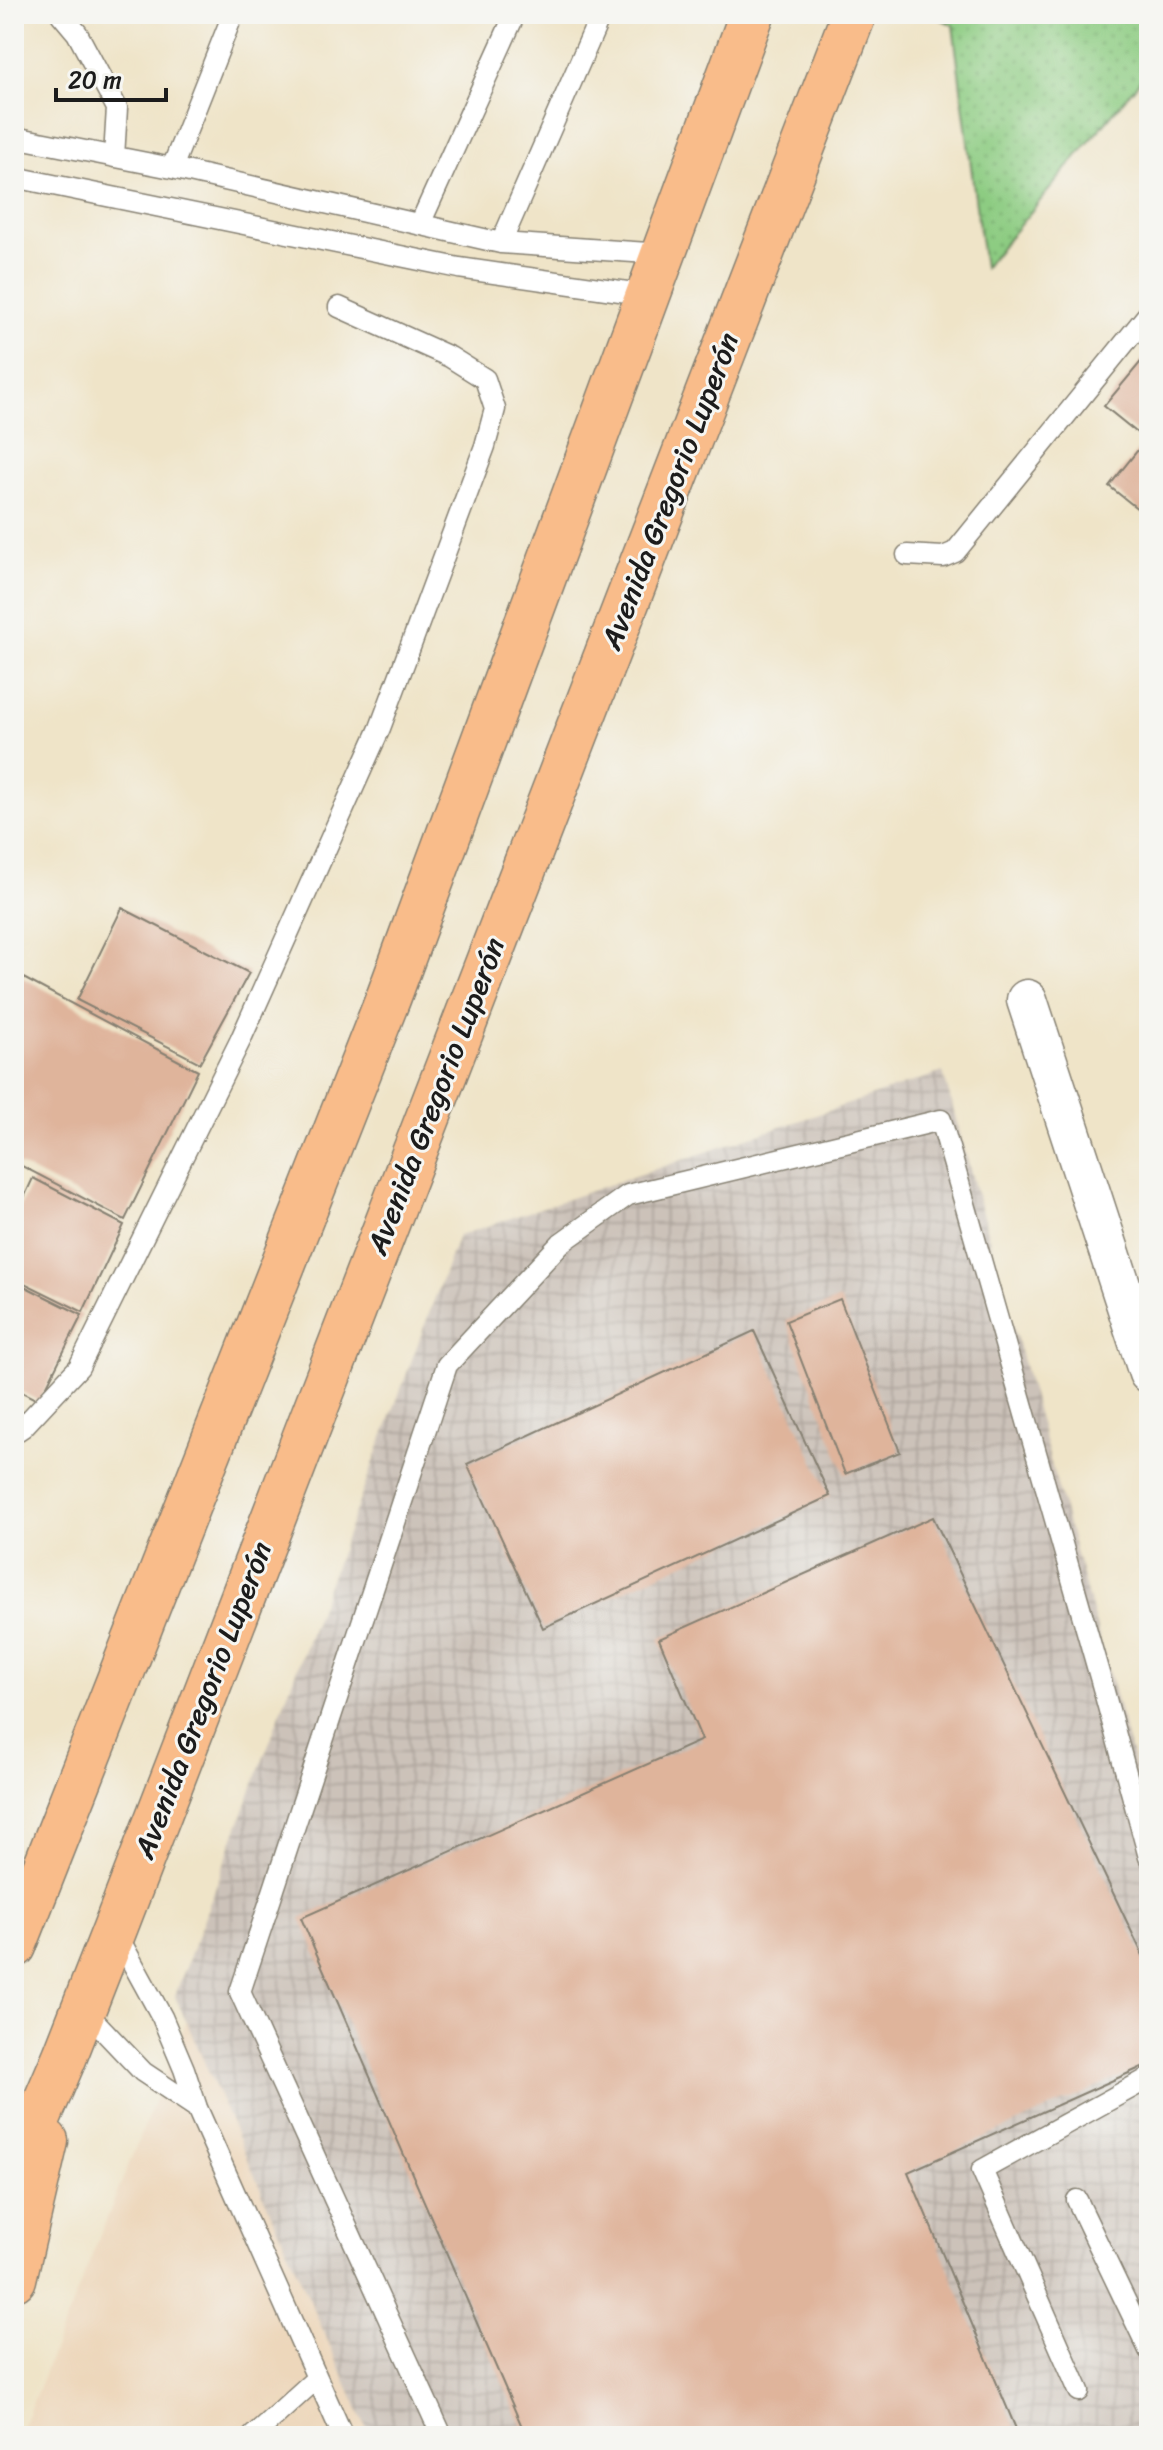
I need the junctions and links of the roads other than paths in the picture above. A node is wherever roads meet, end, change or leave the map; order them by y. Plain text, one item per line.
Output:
1 (61, 14) edge
2 (233, 14) edge
3 (515, 14) edge
4 (601, 14) edge
5 (752, 14) edge
6 (854, 14) edge
7 (14, 137) edge
8 (114, 157) junction
9 (172, 168) junction
10 (14, 177) edge
11 (420, 224) junction
12 (501, 243) junction
13 (663, 254) junction
14 (648, 295) junction
15 (339, 307) dead end
16 (1149, 313) edge
17 (907, 555) dead end
18 (1027, 1000) dead end
19 (1149, 1373) edge
20 (14, 1433) edge
21 (1149, 1857) edge
22 (114, 1931) junction
23 (14, 1946) edge
24 (83, 2009) junction
25 (65, 2056) junction
26 (1149, 2078) edge
27 (197, 2108) junction
28 (14, 2175) edge
29 (1077, 2200) dead end
30 (14, 2279) edge
31 (1149, 2350) edge
32 (317, 2378) junction
33 (1079, 2391) dead end
34 (253, 2436) edge
35 (343, 2436) edge
36 (442, 2436) edge

1 - 8 lane
2 - 9 lane
3 - 11 lane
4 - 12 lane
5 - 13 main road
6 - 22 main road, Avenida Gregorio Luperón
7 - 8 lane
8 - 9 lane
9 - 11 lane
10 - 14 lane
11 - 12 lane
12 - 13 lane
13 - 14 main road
14 - 23 main road
15 - 20 lane
16 - 17 lane
18 - 19 street
21 - 36 lane
22 - 24 main road, Avenida Gregorio Luperón
22 - 27 lane
24 - 25 main road, Avenida Gregorio Luperón
24 - 27 lane
25 - 28 main road, Avenida Gregorio Luperón
25 - 30 main road
26 - 33 lane
27 - 32 lane
29 - 31 lane
32 - 34 lane
32 - 35 lane

